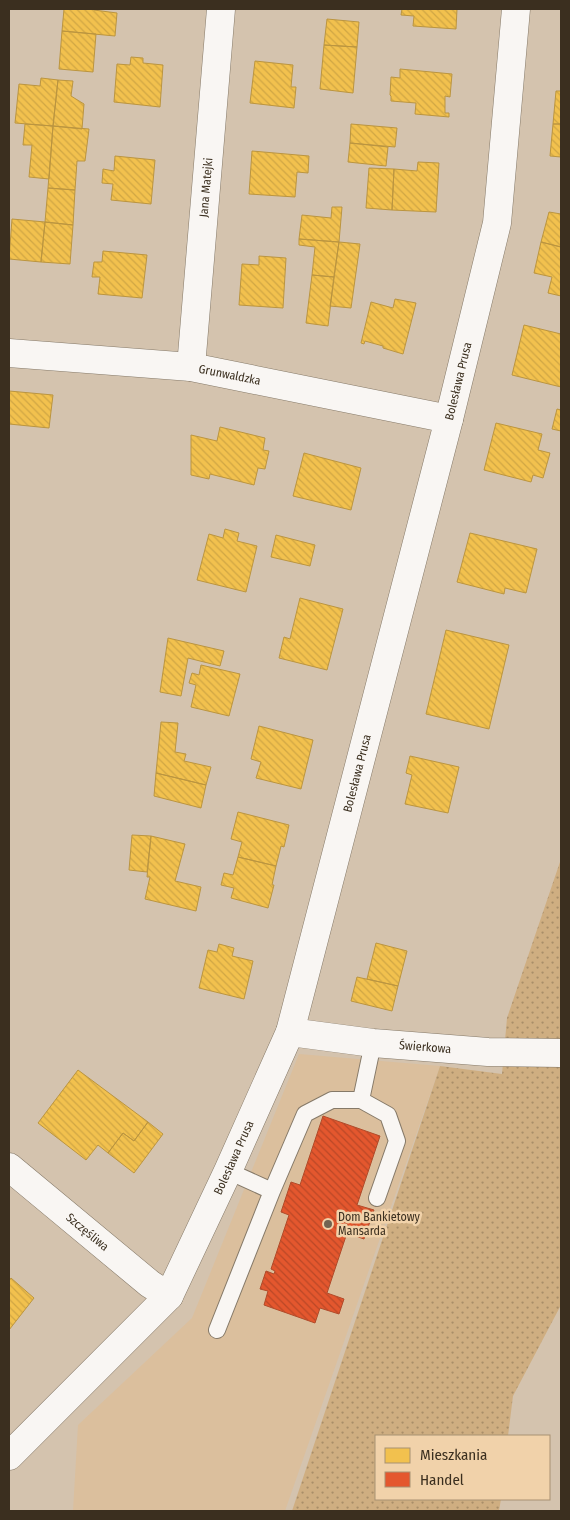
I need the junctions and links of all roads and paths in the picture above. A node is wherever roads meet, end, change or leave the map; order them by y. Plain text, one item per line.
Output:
1 (221, 9) edge
2 (516, 9) edge
3 (9, 353) edge
4 (191, 367) junction
5 (449, 419) junction
6 (290, 1032) junction
7 (373, 1043) junction
8 (561, 1053) edge
9 (361, 1100) junction
10 (9, 1168) edge
11 (228, 1171) junction
12 (272, 1191) junction
13 (376, 1198) dead end
14 (169, 1296) junction
15 (217, 1330) dead end
16 (9, 1456) edge

1 - 4 street, Jana Matejki
2 - 5 street, Bolesława Prusa
3 - 4 street, Grunwaldzka
4 - 5 street, Grunwaldzka
5 - 6 street, Bolesława Prusa
6 - 7 street, Świerkowa
6 - 11 street, Bolesława Prusa
7 - 8 street, Świerkowa
7 - 9 lane
9 - 12 lane
9 - 13 lane
10 - 14 street, Szczęśliwa
11 - 12 lane
11 - 14 street, Bolesława Prusa
12 - 15 lane
14 - 16 street, Bolesława Prusa

